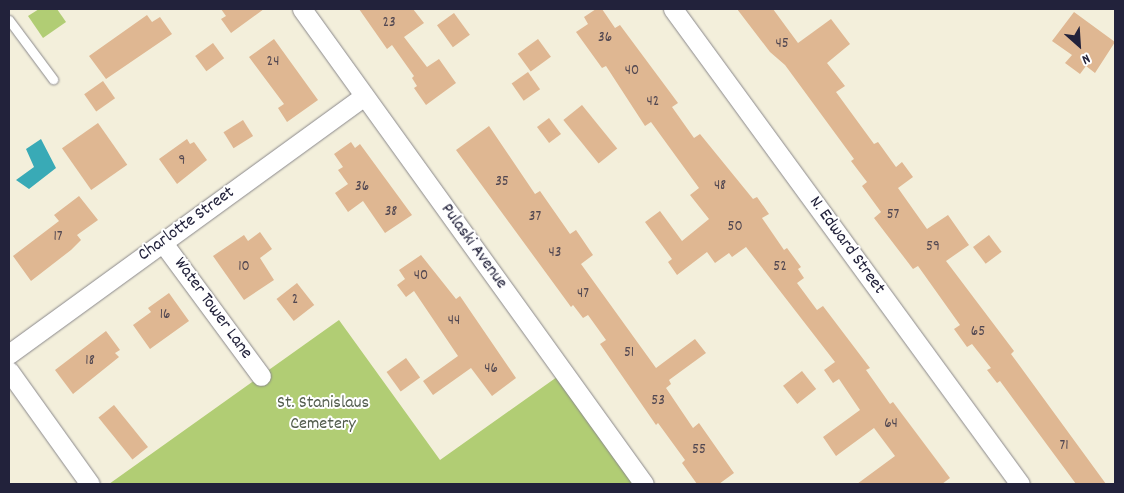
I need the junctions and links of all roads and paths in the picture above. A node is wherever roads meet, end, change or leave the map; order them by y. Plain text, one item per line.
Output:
1 (302, 9) edge
2 (673, 9) edge
3 (9, 20) edge
4 (53, 79) dead end
5 (364, 96) junction
6 (163, 243) junction
7 (9, 354) edge
8 (9, 371) edge
9 (261, 376) dead end
10 (90, 484) edge
11 (644, 484) edge
12 (1020, 484) edge

1 - 5 street, Pulaski Avenue
2 - 12 street, N. Edward Street
3 - 4 lane
5 - 6 street, Charlotte Street
5 - 11 street, Pulaski Avenue
6 - 7 street, Charlotte Street
6 - 9 street, Water Tower Lane
8 - 10 street

